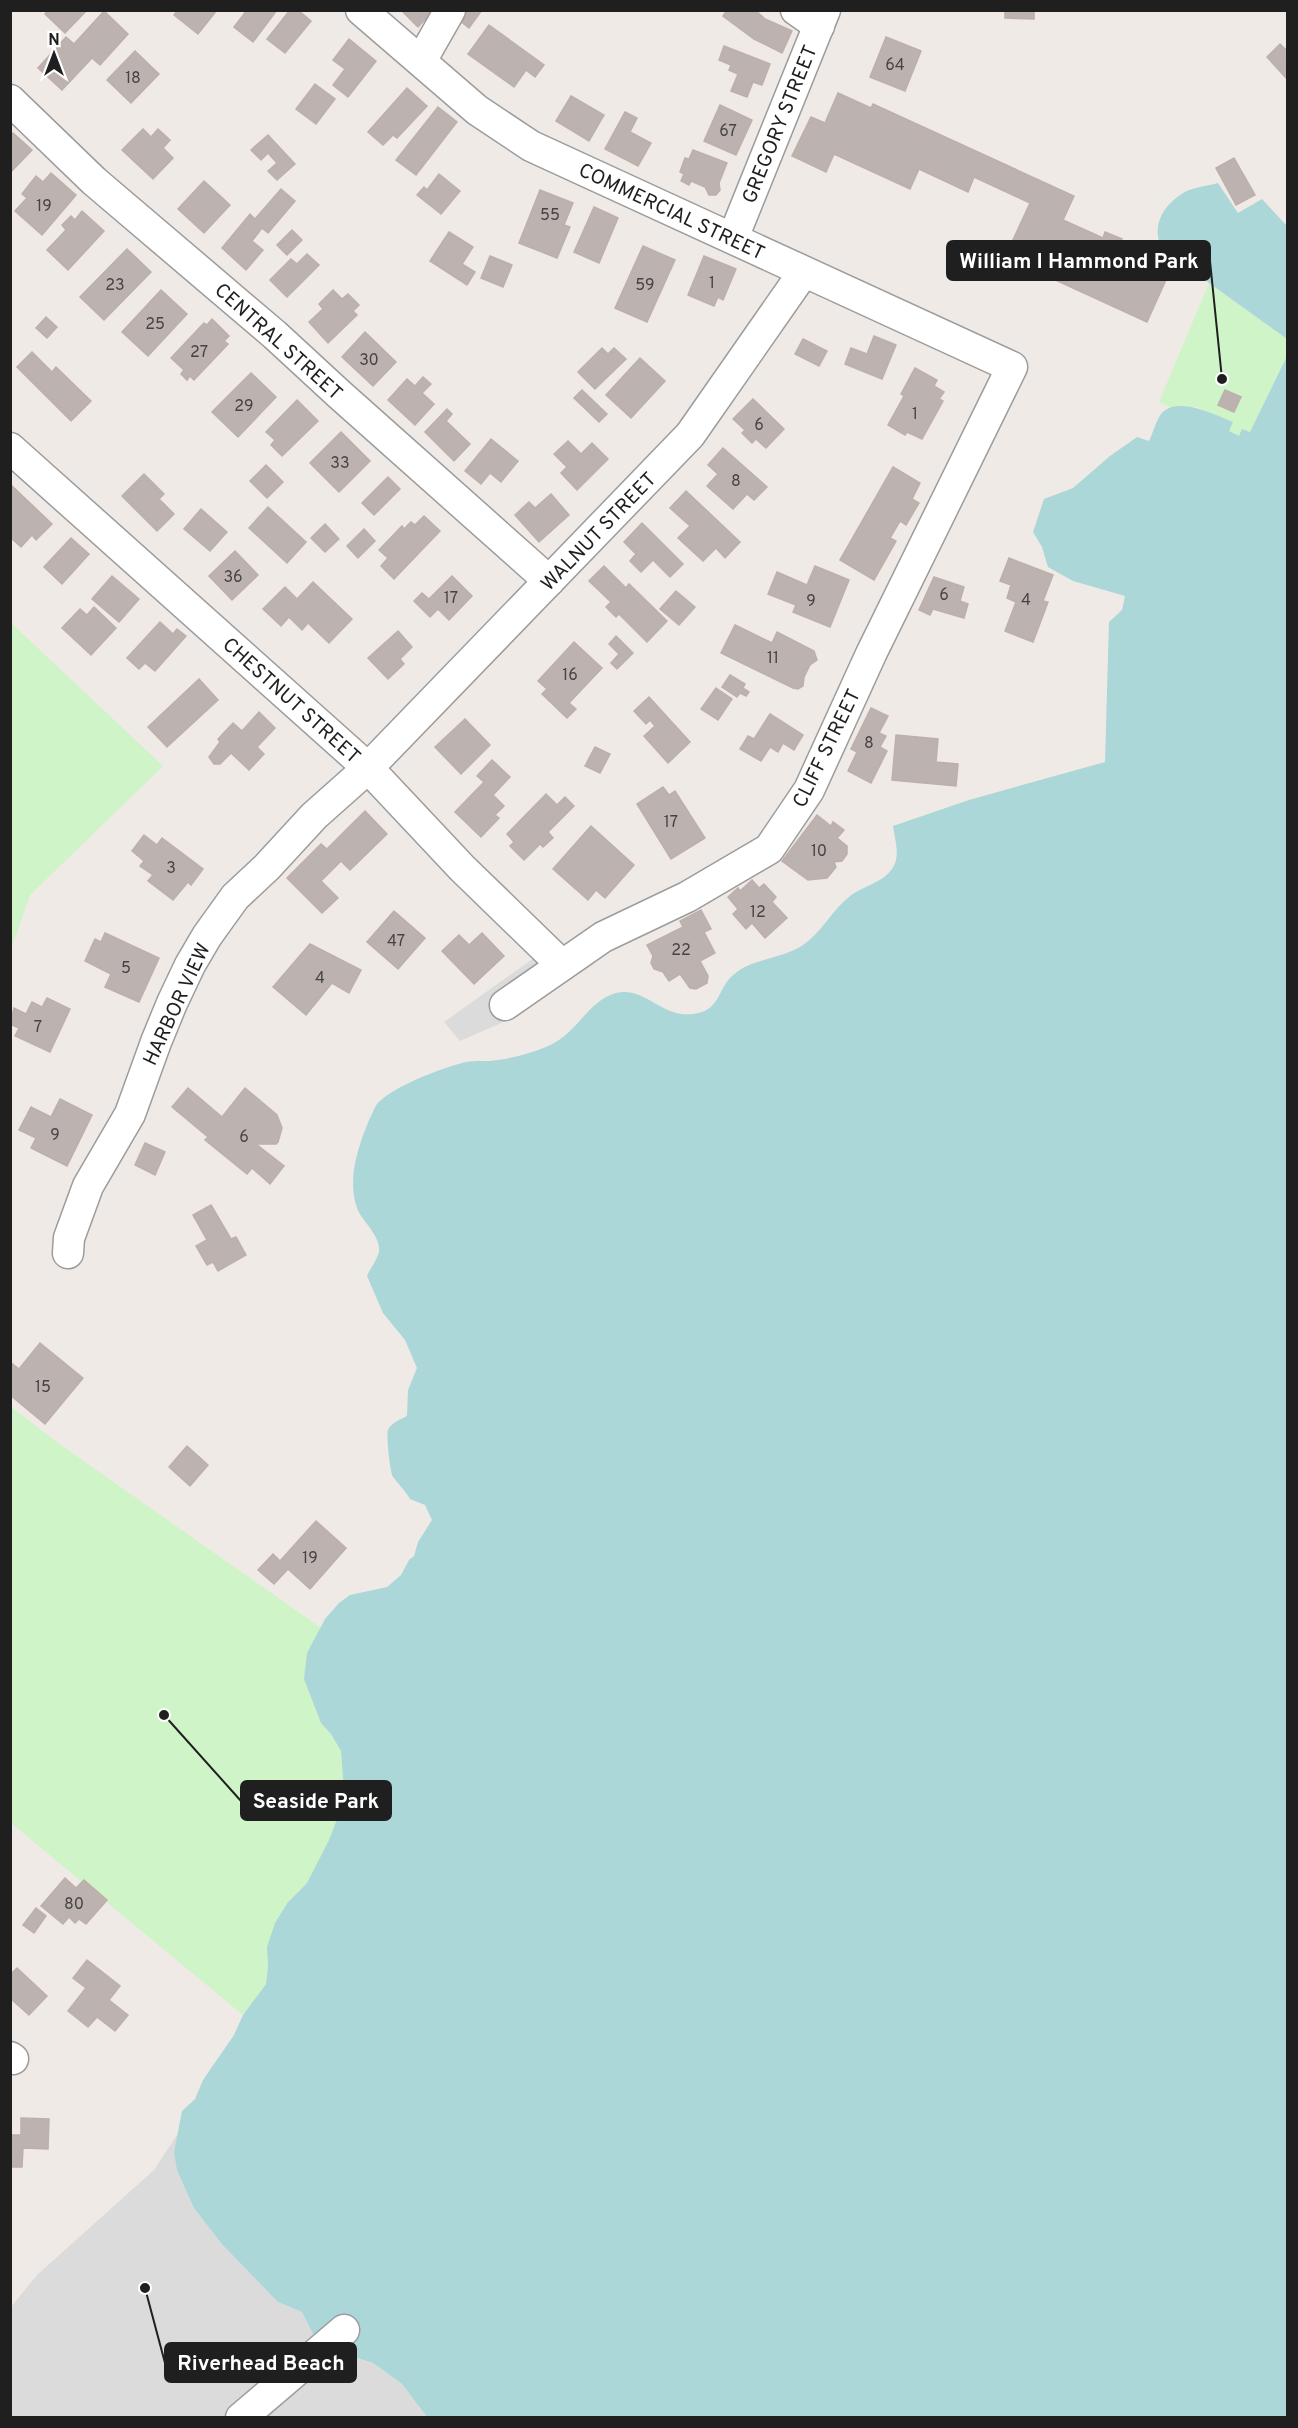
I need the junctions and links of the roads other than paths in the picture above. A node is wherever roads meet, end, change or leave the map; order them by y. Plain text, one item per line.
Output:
1 (361, 10) edge
2 (450, 10) edge
3 (813, 16) edge
4 (421, 61) junction
5 (10, 100) edge
6 (733, 238) junction
7 (803, 273) junction
8 (1012, 367) joint
9 (10, 448) edge
10 (549, 581) junction
11 (368, 768) junction
12 (562, 965) junction
13 (504, 1005) dead end
14 (68, 1253) dead end
15 (344, 2330) dead end
16 (241, 2418) edge

1 - 4 street, COMMERCIAL STREET
2 - 4 street
3 - 6 street, GREGORY STREET
4 - 6 street, COMMERCIAL STREET
5 - 10 street, CENTRAL STREET
6 - 7 street, COMMERCIAL STREET
7 - 8 street, COMMERCIAL STREET
7 - 10 street, WALNUT STREET
8 - 12 street, CLIFF STREET
9 - 11 street, CHESTNUT STREET
10 - 11 street, WALNUT STREET
11 - 12 street, CHESTNUT STREET
11 - 14 street, HARBOR VIEW
12 - 13 street, CLIFF STREET
15 - 16 street

